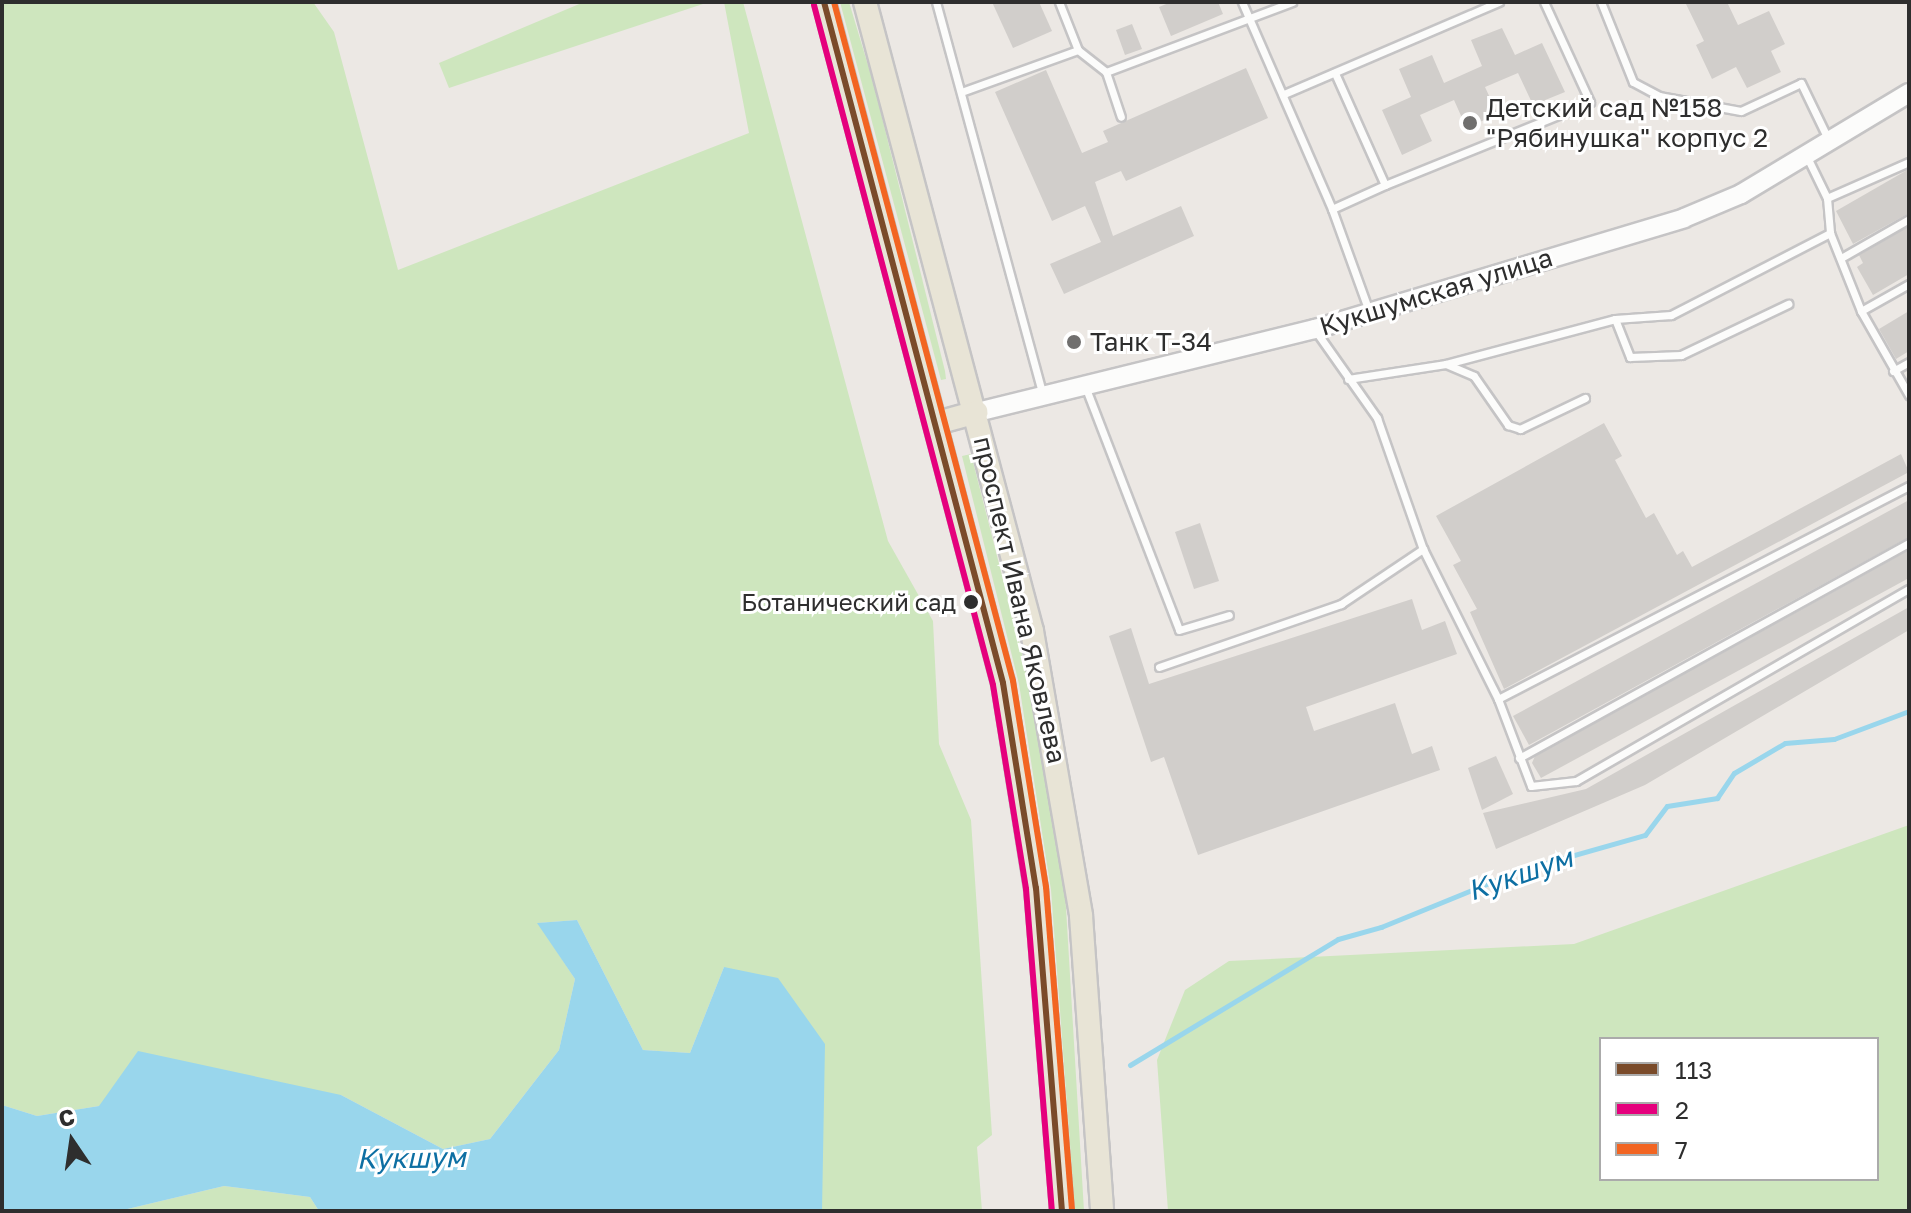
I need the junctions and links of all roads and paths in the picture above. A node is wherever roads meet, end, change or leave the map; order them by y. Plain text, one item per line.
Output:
1 (824, 2) edge
2 (865, 2) edge
3 (936, 2) edge
4 (1059, 2) edge
5 (1242, 2) edge
6 (1292, 2) edge
7 (1499, 2) edge
8 (1544, 2) edge
9 (1601, 2) edge
10 (1249, 20) junction
11 (1078, 50) junction
12 (1106, 72) junction
13 (1335, 73) junction
14 (964, 91) junction
15 (1909, 93) edge
16 (1284, 94) junction
17 (1121, 117) dead end
18 (1830, 143) junction
19 (1807, 157) junction
20 (1909, 162) edge
21 (1385, 185) junction
22 (1827, 198) junction
23 (1332, 209) junction
24 (1909, 219) edge
25 (1830, 233) junction
26 (1841, 258) junction
27 (1909, 284) edge
28 (1788, 304) dead end
29 (1861, 311) junction
30 (1369, 313) junction
31 (1615, 319) junction
32 (1315, 329) junction
33 (1909, 362) edge
34 (1446, 364) junction
35 (1893, 371) junction
36 (1348, 379) junction
37 (1084, 384) junction
38 (1043, 395) junction
39 (1909, 395) edge
40 (1585, 398) dead end
41 (977, 412) junction
42 (937, 423) junction
43 (1909, 486) edge
44 (1909, 543) edge
45 (1423, 549) junction
46 (1909, 589) edge
47 (1229, 615) dead end
48 (1159, 667) dead end
49 (1498, 699) junction
50 (1519, 758) junction
51 (1062, 1211) edge
52 (1102, 1211) edge

1 - 42 main road, проспект Ивана Яковлева
2 - 41 main road, проспект Ивана Яковлева
3 - 14 lane
4 - 11 lane
5 - 10 lane
6 - 10 lane
7 - 13 lane
8 - 21 lane
9 - 18 lane
10 - 12 lane
10 - 16 lane
11 - 12 lane
11 - 14 lane
12 - 17 lane
13 - 16 lane
13 - 21 lane
14 - 38 lane
15 - 18 street, Кукшумская улица
16 - 23 lane
18 - 19 street, Кукшумская улица
19 - 22 lane
19 - 30 street, Кукшумская улица
20 - 22 lane
21 - 23 lane
22 - 25 lane
23 - 30 lane
24 - 26 lane
25 - 26 lane
25 - 31 lane
26 - 29 lane
27 - 29 lane
28 - 31 lane
29 - 35 lane
30 - 32 street, Кукшумская улица
31 - 34 lane
32 - 36 lane
32 - 37 street, Кукшумская улица
33 - 35 lane
34 - 36 lane
34 - 40 lane
35 - 39 lane
36 - 45 lane
37 - 38 street, Кукшумская улица
37 - 47 lane
38 - 41 street, Кукшумская улица
41 - 42 main road, Кукшумская улица
41 - 52 main road, проспект Ивана Яковлева
42 - 51 main road, проспект Ивана Яковлева
43 - 49 lane
44 - 50 lane
45 - 48 lane
45 - 49 lane
46 - 50 lane
49 - 50 lane

